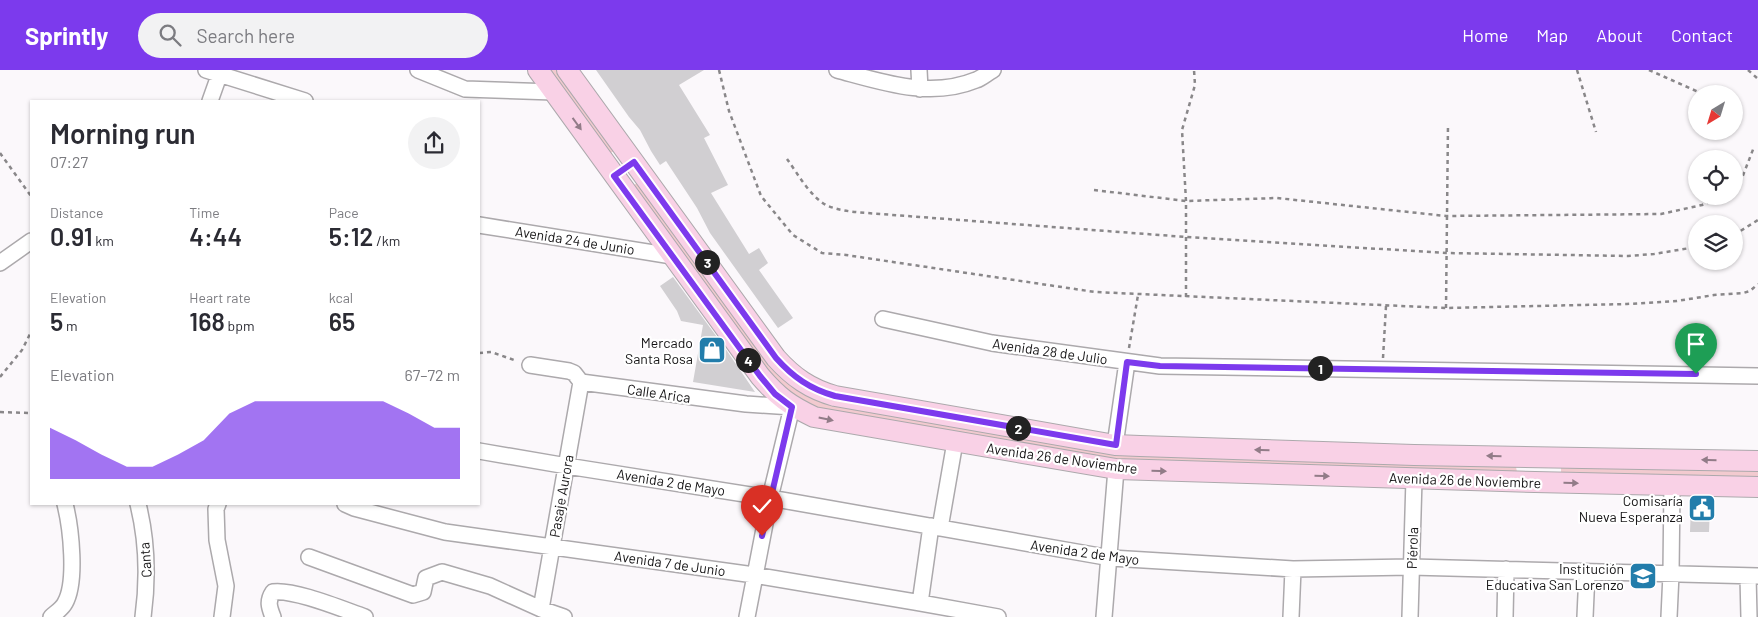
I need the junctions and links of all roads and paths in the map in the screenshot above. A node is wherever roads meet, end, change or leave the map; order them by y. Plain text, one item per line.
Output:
1 (418, 70) edge
2 (538, 70) edge
3 (567, 70) edge
4 (719, 70) edge
5 (837, 70) edge
6 (919, 70) edge
7 (992, 70) edge
8 (1194, 70) edge
9 (1577, 70) edge
10 (1649, 70) edge
11 (1748, 70) edge
12 (216, 71) edge
13 (1757, 78) edge
14 (1688, 87) edge
15 (920, 89) junction
16 (554, 92) junction
17 (210, 100) edge
18 (303, 100) edge
19 (1448, 124) dead end
20 (1596, 132) dead end
21 (1754, 147) dead end
22 (0, 153) edge
23 (787, 158) dead end
24 (634, 162) junction
25 (1743, 175) edge
26 (614, 176) junction
27 (1094, 190) dead end
28 (30, 195) edge
29 (1186, 201) junction
30 (1704, 205) edge
31 (1446, 216) junction
32 (1758, 220) edge
33 (480, 226) edge
34 (1743, 229) edge
35 (1186, 237) junction
36 (30, 242) edge
37 (1688, 248) edge
38 (1446, 253) junction
39 (672, 256) junction
40 (0, 263) edge
41 (1758, 284) edge
42 (1138, 294) junction
43 (1186, 297) junction
44 (1386, 305) junction
45 (1446, 308) junction
46 (883, 319) dead end
47 (30, 334) edge
48 (480, 353) edge
49 (1127, 362) junction
50 (530, 365) joint
51 (1383, 369) junction
52 (1758, 376) edge
53 (0, 377) edge
54 (581, 382) junction
55 (792, 407) junction
56 (0, 412) edge
57 (30, 412) edge
58 (954, 442) junction
59 (1116, 445) junction
60 (480, 451) edge
61 (1534, 457) junction
62 (1758, 461) edge
63 (567, 466) junction
64 (1116, 468) junction
65 (1414, 479) junction
66 (1534, 482) junction
67 (1672, 485) junction
68 (1758, 487) edge
69 (770, 498) junction
70 (65, 505) edge
71 (138, 505) edge
72 (218, 505) edge
73 (347, 505) edge
74 (935, 527) junction
75 (552, 546) junction
76 (309, 558) dead end
77 (1108, 558) junction
78 (1411, 567) junction
79 (1293, 569) junction
80 (1506, 569) junction
81 (1587, 572) junction
82 (1671, 574) junction
83 (754, 575) junction
84 (1753, 576) edge
85 (920, 602) junction
86 (541, 609) junction
87 (51, 617) edge
88 (143, 617) edge
89 (222, 617) edge
90 (273, 617) edge
91 (365, 617) edge
92 (564, 617) edge
93 (747, 617) edge
94 (998, 617) edge
95 (1104, 617) edge
96 (1291, 617) edge
97 (1410, 617) edge
98 (1505, 617) edge
99 (1585, 617) edge
100 (1669, 617) edge
101 (1749, 617) edge

1 - 16 street
2 - 16 main road, Avenida 26 de Noviembre
3 - 24 main road, Avenida 26 de Noviembre
4 - 42 path
5 - 15 street
6 - 15 street
7 - 15 street
8 - 29 path
9 - 20 path
10 - 14 path
11 - 13 path
12 - 17 street
12 - 18 street
16 -> 26 main road, Avenida 26 de Noviembre
19 - 31 path
21 - 25 path
22 - 28 path
23 - 35 path
24 - 26 main road
24 - 59 main road, Avenida 26 de Noviembre
26 - 39 main road, Avenida 26 de Noviembre
27 - 29 path
29 - 31 path
29 - 35 path
30 - 31 path
31 - 38 path
32 - 34 path
33 - 39 street, Avenida 24 de Junio
35 - 38 path
35 - 43 path
36 - 40 street
37 - 38 path
38 - 45 path
39 - 55 main road, Avenida 26 de Noviembre
41 - 45 path
42 - 43 path
42 - 49 path
43 - 44 path
44 - 45 path
44 - 51 path
46 - 49 street, Avenida 28 de Julio
47 - 53 path
48 - 50 path
49 - 51 street, Avenida 28 de Julio
49 - 59 street
50 - 54 street, Calle Arica
51 - 52 street, Avenida 28 de Julio
54 - 55 street, Calle Arica
54 - 63 street, Pasaje Aurora
55 -> 58 main road, Avenida 26 de Noviembre
55 - 69 street
56 - 57 path
58 - 64 main road, Avenida 26 de Noviembre
58 - 74 street
61 -> 59 main road, Avenida 26 de Noviembre
60 - 63 street, Avenida 2 de Mayo
62 -> 61 main road, Avenida 26 de Noviembre
61 - 66 main road
63 - 69 street, Avenida 2 de Mayo
63 - 75 street, Pasaje Aurora
64 -> 65 main road, Avenida 26 de Noviembre
64 - 77 street
65 - 66 main road, Avenida 26 de Noviembre
65 - 78 street, Piérola
66 -> 67 main road, Avenida 26 de Noviembre
67 - 68 main road, Avenida 26 de Noviembre
67 - 82 street
69 - 74 street, Avenida 2 de Mayo
69 - 83 street
70 - 87 street
71 - 88 street, Canta
72 - 89 street
73 - 75 street, Avenida 7 de Junio
74 - 77 street, Avenida 2 de Mayo
74 - 85 street
75 - 83 street, Avenida 7 de Junio
75 - 86 street, Pasaje Aurora
76 - 86 street
77 - 79 street, Avenida 2 de Mayo
77 - 95 street
78 - 79 street, Avenida 2 de Mayo
78 - 80 street, Avenida 2 de Mayo
78 - 97 street, Piérola
79 - 96 street
80 - 81 street, Avenida 2 de Mayo
80 - 98 street
81 - 82 street, Avenida 2 de Mayo
81 - 99 street
82 - 84 street, Avenida 2 de Mayo
82 - 100 street
83 - 85 street, Avenida 7 de Junio
83 - 93 street
84 - 101 street
85 - 94 street, Avenida 7 de Junio
86 - 92 street
90 - 91 street

